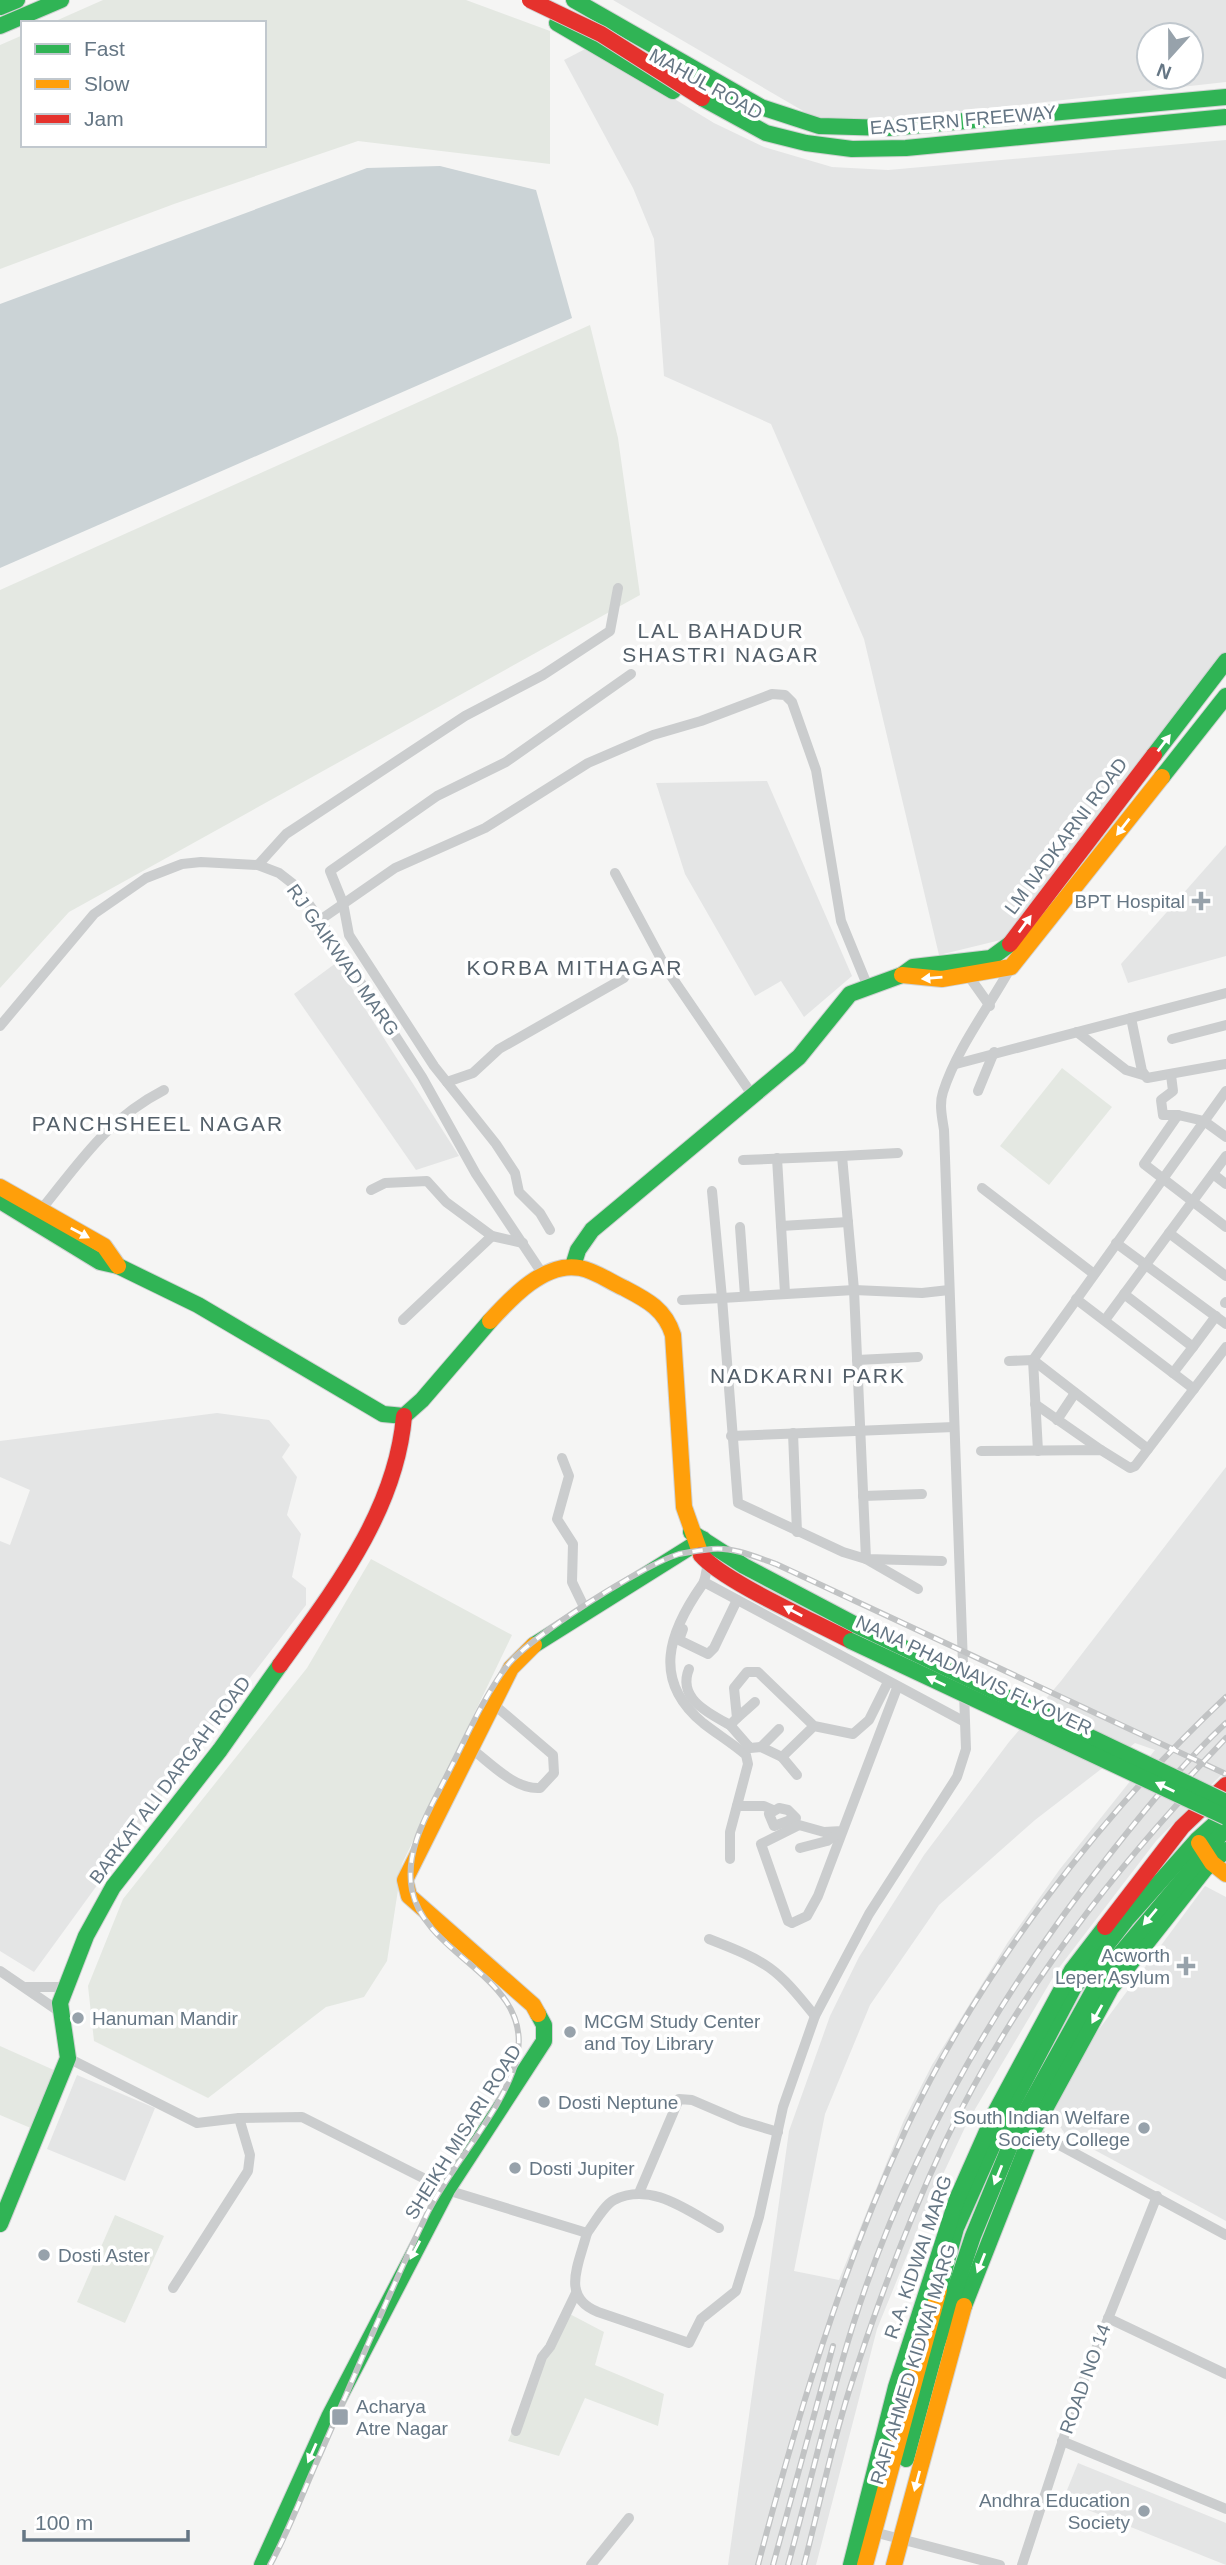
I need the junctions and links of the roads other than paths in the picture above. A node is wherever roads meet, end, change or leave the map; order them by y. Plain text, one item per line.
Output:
1 (17, 0) edge
2 (47, 0) edge
3 (61, 0) edge
4 (515, 0) edge
5 (530, 0) edge
6 (557, 0) edge
7 (574, 0) edge
8 (0, 7) edge
9 (0, 18) edge
10 (614, 22) junction
11 (0, 26) edge
12 (601, 49) junction
13 (1226, 97) edge
14 (1226, 104) edge
15 (775, 112) junction
16 (1226, 117) edge
17 (1226, 124) edge
18 (764, 141) junction
19 (618, 588) dead end
20 (1226, 661) edge
21 (631, 674) dead end
22 (1226, 696) edge
23 (258, 865) junction
24 (615, 873) dead end
25 (343, 903) junction
26 (1050, 903) junction
27 (320, 920) junction
28 (998, 956) junction
29 (1011, 967) junction
30 (902, 975) junction
31 (968, 975) junction
32 (624, 978) dead end
33 (868, 987) junction
34 (1226, 993) edge
35 (990, 1006) junction
36 (1131, 1018) junction
37 (1226, 1025) edge
38 (0, 1026) edge
39 (1077, 1032) junction
40 (1172, 1039) dead end
41 (994, 1052) junction
42 (956, 1063) junction
43 (1226, 1064) edge
44 (1143, 1075) junction
45 (1171, 1075) junction
46 (447, 1082) junction
47 (164, 1090) dead end
48 (978, 1091) dead end
49 (1226, 1091) edge
50 (753, 1097) junction
51 (1178, 1115) junction
52 (1204, 1121) junction
53 (1226, 1137) edge
54 (898, 1153) dead end
55 (842, 1156) junction
56 (1226, 1156) edge
57 (778, 1158) junction
58 (743, 1160) dead end
59 (1213, 1174) junction
60 (1162, 1179) junction
61 (1226, 1184) edge
62 (0, 1187) edge
63 (982, 1188) dead end
64 (371, 1190) dead end
65 (712, 1191) dead end
66 (0, 1201) edge
67 (1192, 1201) junction
68 (40, 1211) junction
69 (848, 1222) junction
70 (781, 1226) junction
71 (740, 1227) dead end
72 (1226, 1227) edge
73 (550, 1230) dead end
74 (1169, 1233) junction
75 (492, 1236) junction
76 (523, 1243) junction
77 (1116, 1243) junction
78 (1145, 1265) junction
79 (118, 1266) junction
80 (573, 1266) junction
81 (542, 1273) junction
82 (1094, 1274) junction
83 (1226, 1276) edge
84 (853, 1290) junction
85 (950, 1290) junction
86 (785, 1293) junction
87 (1124, 1294) junction
88 (745, 1296) junction
89 (722, 1298) junction
90 (1076, 1298) junction
91 (682, 1300) dead end
92 (1216, 1316) junction
93 (403, 1320) dead end
94 (1105, 1320) junction
95 (1226, 1324) edge
96 (1193, 1347) junction
97 (1226, 1347) edge
98 (918, 1357) dead end
99 (857, 1360) junction
100 (1032, 1360) junction
101 (1009, 1361) dead end
102 (1173, 1373) junction
103 (1194, 1390) junction
104 (1075, 1393) junction
105 (1035, 1404) junction
106 (404, 1416) junction
107 (1057, 1420) junction
108 (954, 1427) junction
109 (860, 1431) junction
110 (793, 1433) junction
111 (731, 1436) junction
112 (1148, 1449) junction
113 (1101, 1450) junction
114 (981, 1451) dead end
115 (1038, 1451) junction
116 (562, 1458) dead end
117 (922, 1494) dead end
118 (863, 1496) junction
119 (797, 1532) junction
120 (696, 1538) junction
121 (721, 1551) junction
122 (866, 1559) junction
123 (942, 1561) dead end
124 (708, 1563) junction
125 (740, 1573) junction
126 (706, 1583) junction
127 (918, 1589) dead end
128 (737, 1600) junction
129 (586, 1611) junction
130 (689, 1669) dead end
131 (893, 1685) junction
132 (491, 1702) junction
133 (755, 1702) dead end
134 (734, 1722) junction
135 (965, 1722) junction
136 (814, 1726) junction
137 (779, 1729) dead end
138 (853, 1734) junction
139 (844, 1744) dead end
140 (469, 1747) junction
141 (761, 1747) junction
142 (782, 1757) junction
143 (797, 1775) dead end
144 (1226, 1785) edge
145 (1226, 1802) edge
146 (737, 1806) junction
147 (769, 1810) dead end
148 (1226, 1815) edge
149 (1182, 1827) junction
150 (1226, 1828) edge
151 (842, 1831) junction
152 (800, 1848) dead end
153 (1226, 1850) edge
154 (1205, 1851) junction
155 (730, 1859) dead end
156 (1226, 1874) edge
157 (709, 1939) dead end
158 (0, 1971) edge
159 (26, 1987) junction
160 (67, 1987) junction
161 (60, 2012) junction
162 (815, 2017) junction
163 (68, 2058) junction
164 (239, 2118) junction
165 (1013, 2120) junction
166 (778, 2132) junction
167 (447, 2190) junction
168 (639, 2193) junction
169 (1157, 2196) junction
170 (0, 2224) edge
171 (719, 2228) dead end
172 (587, 2234) junction
173 (1226, 2235) edge
174 (173, 2288) dead end
175 (576, 2293) junction
176 (1108, 2318) junction
177 (1226, 2374) edge
178 (516, 2431) dead end
179 (1062, 2441) junction
180 (1226, 2509) edge
181 (629, 2518) dead end
182 (873, 2532) junction
183 (901, 2539) junction
184 (262, 2565) edge
185 (591, 2565) edge
186 (851, 2565) edge
187 (865, 2565) edge
188 (877, 2565) edge
189 (894, 2565) edge
190 (1000, 2565) edge
191 (1022, 2565) edge

1 - 8 main road
2 - 9 main road
3 - 11 main road
4 - 12 main road, MAHUL ROAD
5 - 16 main road, EASTERN FREEWAY, bridge
6 - 14 main road, EASTERN FREEWAY
7 - 10 main road, MAHUL ROAD
10 - 12 main road
10 - 15 main road, MAHUL ROAD
12 - 18 main road, MAHUL ROAD
13 - 15 main road, MAHUL ROAD
15 - 18 main road
17 - 18 main road, MAHUL ROAD
19 - 23 street
26 -> 20 main road, LM NADKARNI ROAD
21 - 25 street
22 -> 26 main road, LM NADKARNI ROAD
23 - 27 street, RJ GAIKWAD MARG
23 - 38 street, RJ GAIKWAD MARG
24 - 50 street
25 - 27 street
25 - 33 street
25 - 46 street
28 -> 26 main road, LM NADKARNI ROAD
26 - 29 main road, LM NADKARNI ROAD
27 - 76 street, RJ GAIKWAD MARG
28 - 29 street
28 - 30 main road
29 - 31 main road
29 - 35 street
31 -> 30 main road
30 - 33 main road
31 - 35 street
32 - 46 street
33 - 50 main road
34 - 36 street
35 - 42 street
36 - 39 street
36 - 44 street
37 - 40 street
39 - 41 street
39 - 44 street
41 - 42 street
41 - 48 street
42 - 85 street
43 - 45 street
44 - 45 street
45 - 51 street
46 - 73 street
47 - 68 street
49 - 52 street
50 - 80 main road
51 - 52 street
51 - 60 street
52 - 53 street
52 - 60 street
54 - 55 street
55 - 57 street
55 - 69 street
56 - 59 street
57 - 58 street
57 - 70 street
59 - 61 street
59 - 67 street
60 - 67 street
60 - 77 street
62 - 68 main road
63 - 82 street
64 - 75 street
65 - 89 street
66 - 79 main road
67 - 72 street
67 - 74 street
68 -> 79 main road
69 - 70 street
69 - 84 street
70 - 86 street
71 - 88 street
74 - 78 street
74 - 83 street
75 - 76 street
75 - 93 street
76 - 81 street, RJ GAIKWAD MARG
77 - 78 street
77 - 82 street
78 - 87 street
78 - 92 street
79 - 106 main road
80 - 81 main road
80 - 120 main road
81 - 106 main road
82 - 90 street
84 - 85 street
84 - 86 street
84 - 99 street
85 - 108 street
86 - 88 street
87 - 94 street
87 - 96 street
88 - 89 street
89 - 91 street
89 - 111 street
90 - 94 street
90 - 100 street
92 - 95 street
92 - 96 street
94 - 102 street
96 - 102 street
97 - 103 street
98 - 99 street
99 - 109 street
100 - 101 street
100 - 104 street
100 - 105 street
102 - 103 street
103 - 112 street
104 - 107 street
104 - 112 street
105 - 107 street
105 - 115 street
106 - 160 main road, BARKAT ALI DARGAH ROAD
107 - 113 street
108 - 109 street
108 - 135 street
109 - 110 street
109 - 118 street
110 - 111 street
110 - 119 street
111 - 119 street
112 - 113 street
113 - 115 street
114 - 115 street
116 - 129 street
117 - 118 street
118 - 122 street
119 - 122 street
120 - 121 main road, NANA PHADNAVIS FLYOVER
120 - 124 main road
120 - 129 main road, SHEIKH MISARI ROAD
121 - 124 street
121 - 125 main road, NANA PHADNAVIS FLYOVER
122 - 123 street
122 - 127 street
124 - 125 main road, NANA PHADNAVIS FLYOVER
124 - 126 street
125 - 145 main road, NANA PHADNAVIS FLYOVER, bridge
148 -> 125 main road, NANA PHADNAVIS FLYOVER, bridge
126 - 128 street
126 - 128 street
126 - 146 street
128 - 131 street
129 - 132 main road, SHEIKH MISARI ROAD
130 - 134 street
131 - 135 street
131 - 138 street
131 - 151 street
132 - 140 main road, SHEIKH MISARI ROAD
132 - 140 street
133 - 134 street
134 - 136 street
134 - 141 street
135 - 162 street
136 - 138 street
136 - 142 street
137 - 141 street
138 - 139 street
140 - 167 main road, SHEIKH MISARI ROAD
141 - 142 street
142 - 143 street
144 - 149 main road
146 - 147 street
146 - 155 street
148 - 154 main road
149 - 154 main road
149 - 165 main road
150 - 154 main road
151 - 151 street
151 - 152 street
153 - 154 main road
154 - 156 main road
154 -> 165 main road
154 - 165 main road
157 - 162 street
158 - 159 street
159 - 160 street
159 - 161 street
160 - 161 main road, BARKAT ALI DARGAH ROAD
161 - 163 main road, BARKAT ALI DARGAH ROAD
162 - 166 street
163 - 164 street
163 - 170 main road
164 - 167 street
164 - 174 street
165 - 169 street
165 - 182 main road
165 -> 183 main road
166 - 168 street
166 - 175 street
167 - 172 street
167 -> 184 main road, SHEIKH MISARI ROAD
168 - 171 street
168 - 172 street
169 - 173 street
169 - 176 street, ROAD NO 14
172 - 175 street
175 - 178 street
176 - 177 street
176 - 179 street, ROAD NO 14
179 - 180 street
179 - 191 street, ROAD NO 14
181 - 185 street
182 - 183 street
182 - 186 main road
182 - 187 main road
182 - 188 main road
183 - 189 main road
183 - 190 street

